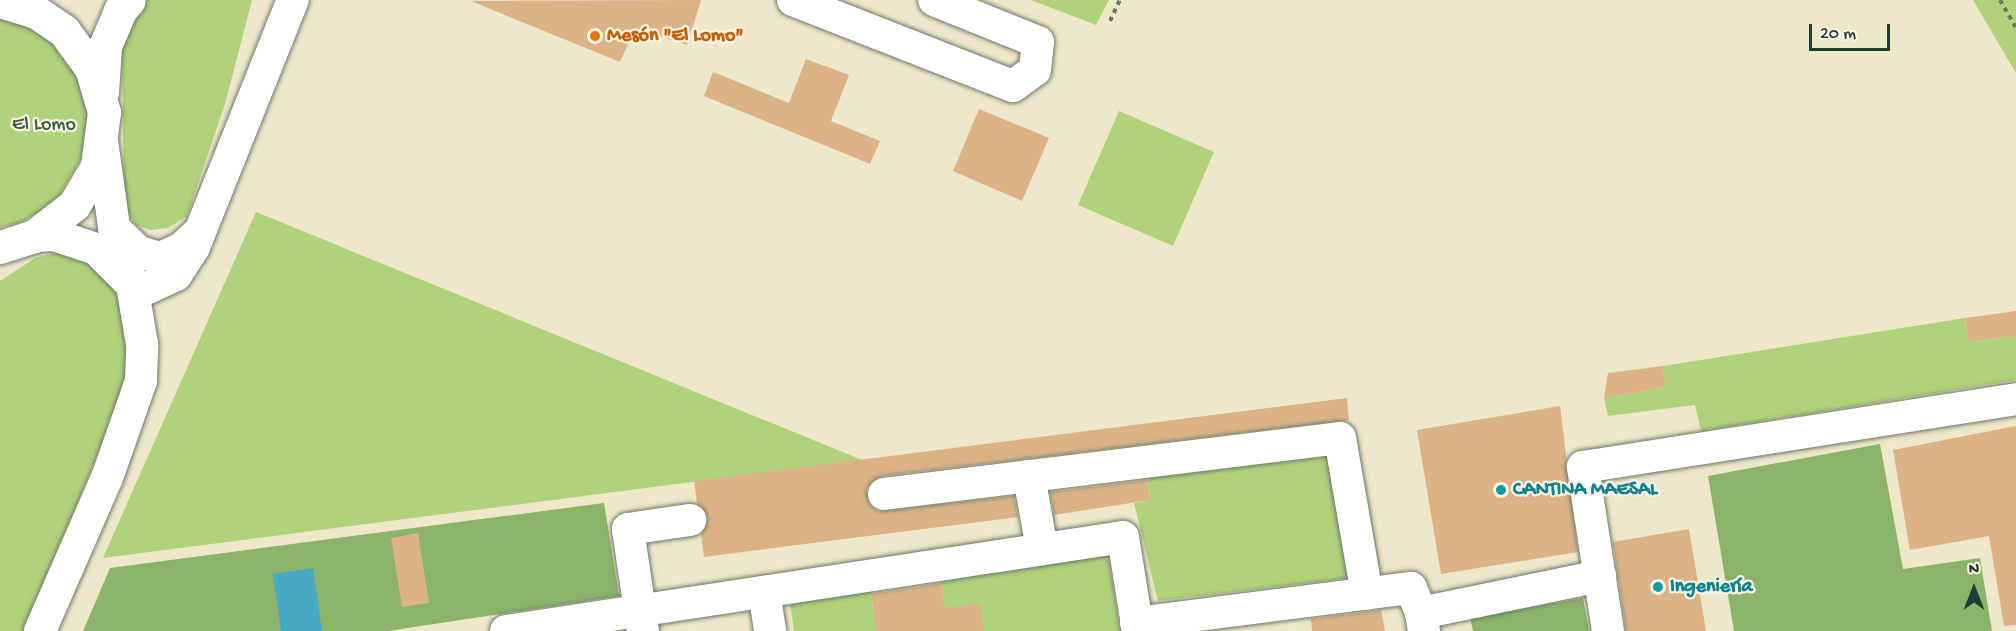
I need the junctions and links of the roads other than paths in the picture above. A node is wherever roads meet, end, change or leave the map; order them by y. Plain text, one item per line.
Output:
1 (36, 0) edge
2 (129, 0) edge
3 (293, 0) edge
4 (793, 0) edge
5 (934, 0) edge
6 (1, 1) edge
7 (103, 126) junction
8 (114, 227) junction
9 (201, 230) junction
10 (11, 246) edge
11 (132, 285) junction
12 (2016, 399) edge
13 (1029, 476) junction
14 (884, 494) dead end
15 (690, 520) dead end
16 (1042, 549) junction
17 (1600, 576) junction
18 (764, 592) junction
19 (1367, 594) junction
20 (641, 622) edge
21 (1222, 622) edge
22 (1423, 622) edge
23 (1137, 627) edge
24 (40, 631) edge
25 (510, 631) edge
26 (770, 631) edge
27 (1608, 631) edge

1 - 6 main road
2 - 7 main road
3 - 9 street
4 - 5 street
6 - 7 main road
7 - 8 street
7 - 10 main road
8 - 9 street
8 - 11 street
9 - 11 street
10 - 11 street
11 - 24 street
12 - 17 street
13 - 14 street
13 - 16 street
13 - 19 street
15 - 20 street
16 - 18 street
16 - 23 street
17 - 22 street
17 - 27 street
18 - 20 street
18 - 26 street
19 - 21 street
19 - 22 street
20 - 25 street
21 - 23 street

